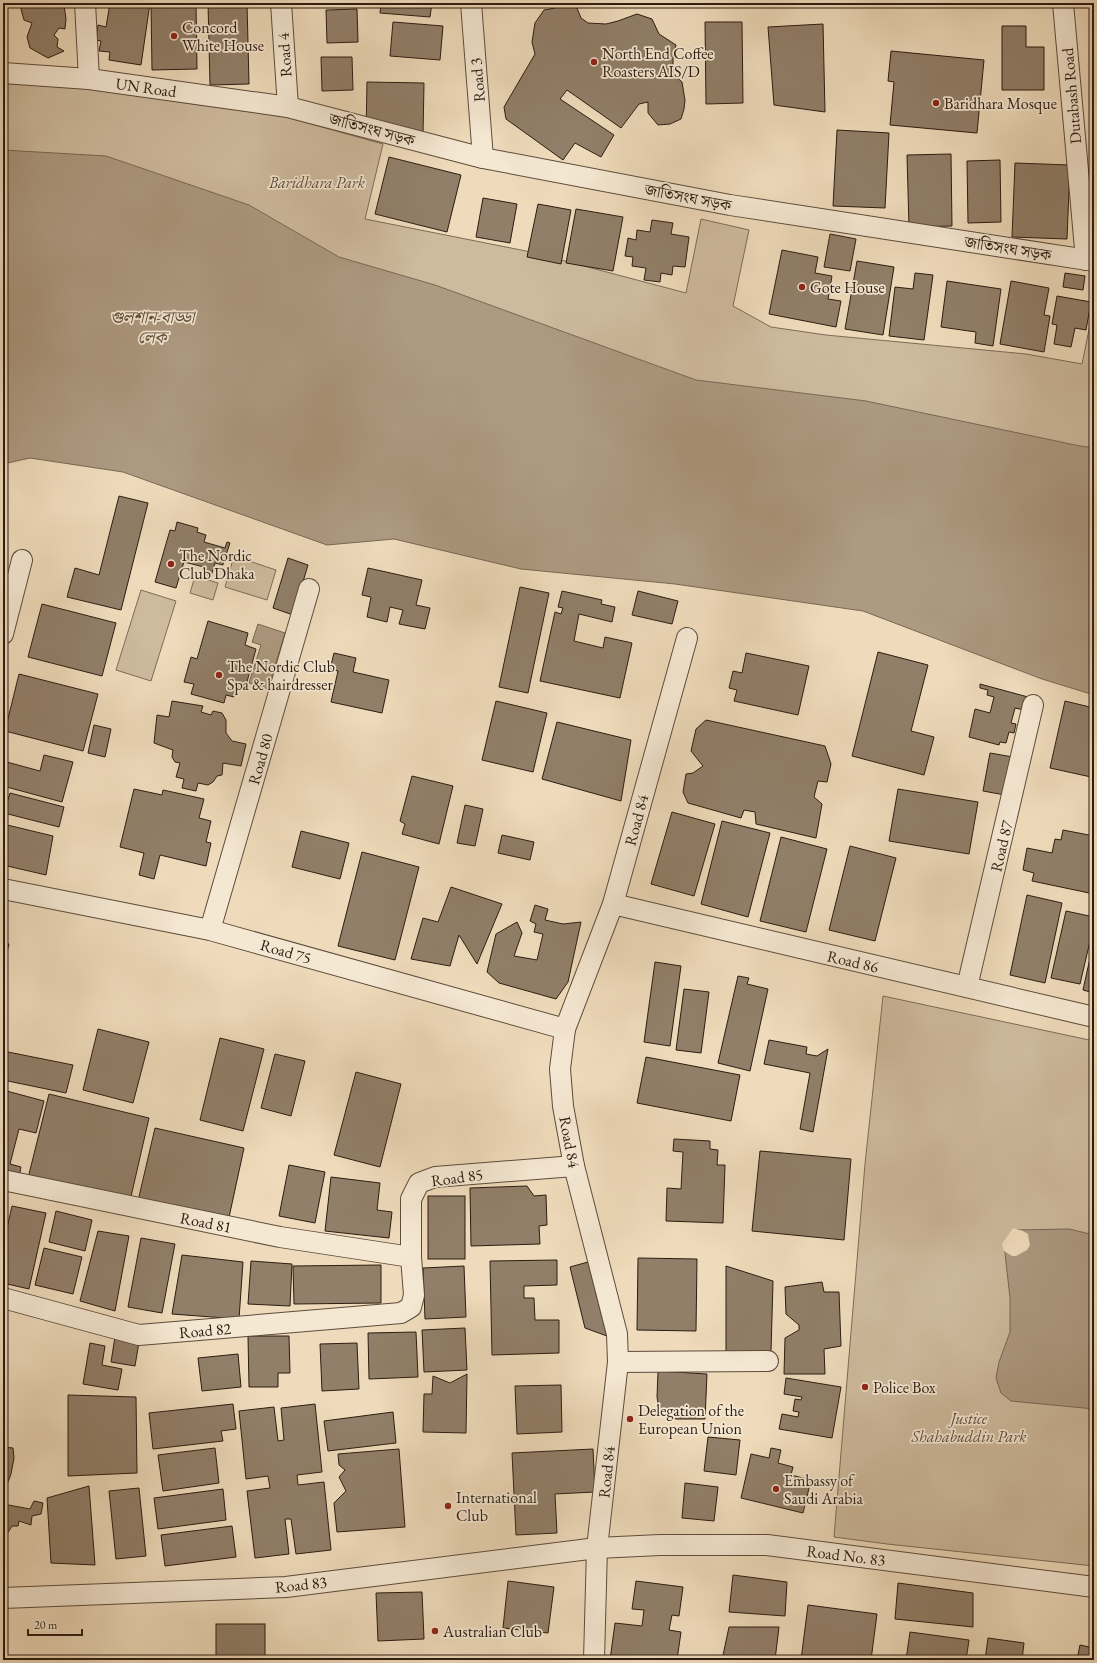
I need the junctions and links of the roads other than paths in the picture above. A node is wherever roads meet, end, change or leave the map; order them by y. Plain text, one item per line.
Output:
1 (85, 3) edge
2 (281, 3) edge
3 (471, 3) edge
4 (1063, 3) edge
5 (3, 73) edge
6 (89, 78) junction
7 (288, 107) junction
8 (483, 158) junction
9 (1090, 260) edge
10 (22, 560) dead end
11 (309, 589) dead end
12 (3, 634) edge
13 (687, 638) dead end
14 (1033, 705) dead end
15 (3, 889) edge
16 (613, 904) junction
17 (210, 930) junction
18 (967, 987) junction
19 (1094, 1017) edge
20 (565, 1029) junction
21 (574, 1166) junction
22 (3, 1180) edge
23 (411, 1256) junction
24 (3, 1298) edge
25 (411, 1307) joint
26 (768, 1360) dead end
27 (618, 1362) junction
28 (597, 1548) junction
29 (1094, 1587) edge
30 (3, 1598) edge
31 (594, 1660) edge

1 - 6 street
2 - 7 street, Road 4
3 - 8 street, Road 3
4 - 9 street, Dutabash Road
5 - 6 street, UN Road
6 - 7 street, UN Road
7 - 8 street, জাতিসংঘ সড়ক
8 - 9 street, জাতিসংঘ সড়ক
10 - 12 street
11 - 17 street, Road 80
13 - 16 street, Road 84
14 - 18 street, Road 87
15 - 17 street, Road 75
16 - 18 street, Road 86
16 - 20 street, Road 84
17 - 20 street, Road 75
18 - 19 street, Road 86
20 - 21 street, Road 84
21 - 23 street, Road 85
21 - 27 street, Road 84
22 - 23 street, Road 81
23 - 25 street, Road 85
24 - 25 street, Road 82
26 - 27 street
27 - 28 street, Road 84
28 - 29 street, Road No. 83
28 - 30 street, Road 83
28 - 31 street, Road 84

